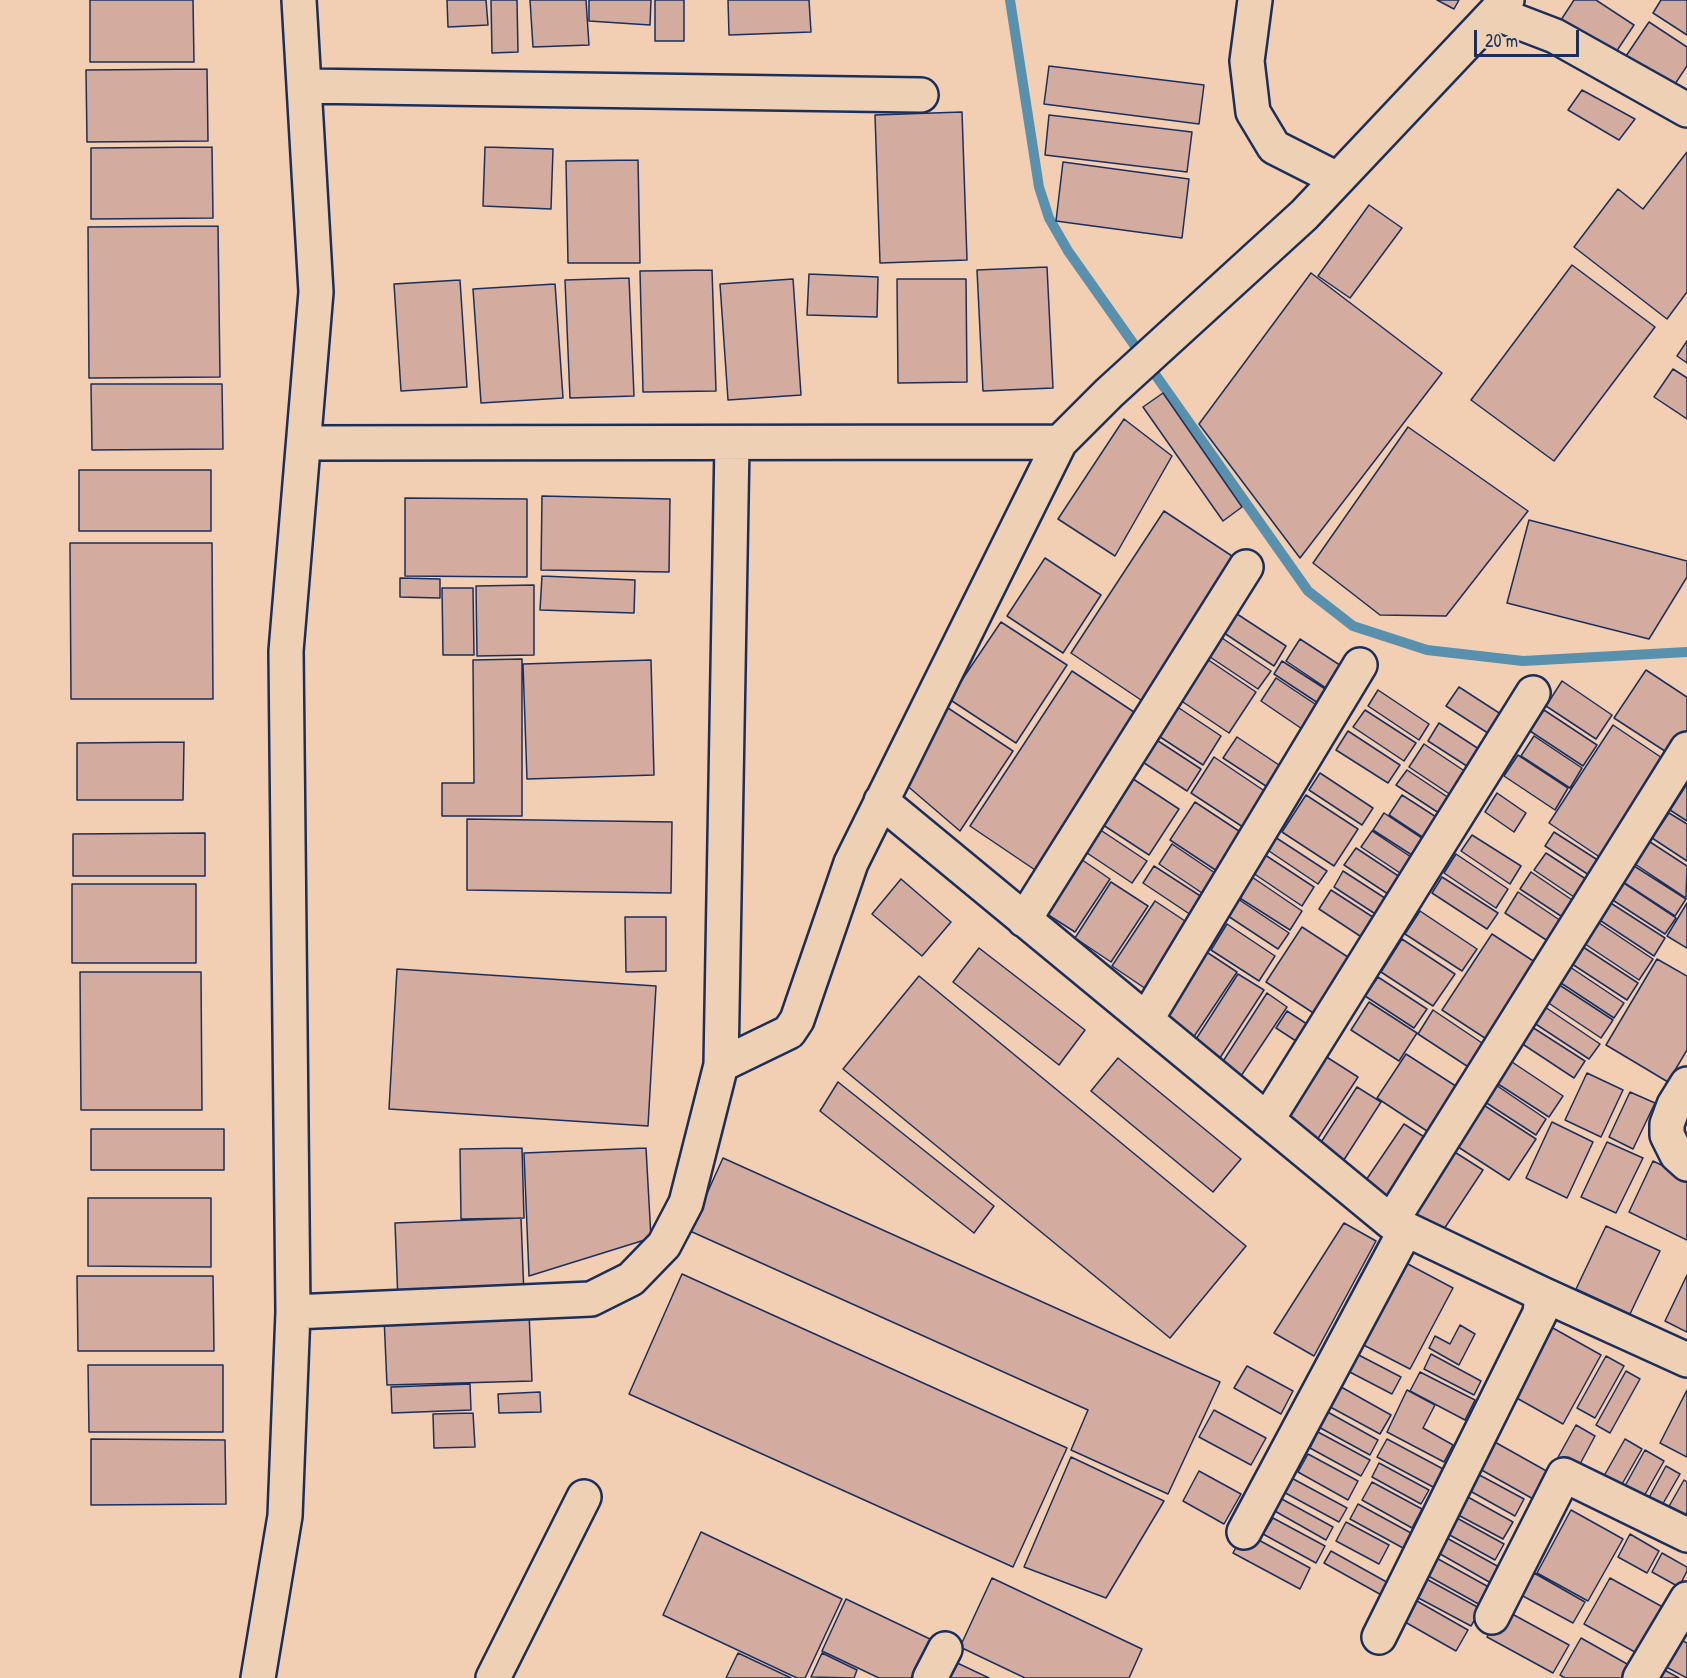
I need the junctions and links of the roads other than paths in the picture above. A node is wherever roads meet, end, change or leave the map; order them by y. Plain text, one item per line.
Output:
1 (299, 0) edge
2 (1255, 0) edge
3 (1501, 6) edge
4 (304, 86) junction
5 (921, 94) dead end
6 (1687, 110) edge
7 (1337, 179) junction
8 (1060, 442) junction
9 (304, 443) junction
10 (732, 444) junction
11 (1246, 567) dead end
12 (1360, 665) dead end
13 (1533, 693) dead end
14 (1687, 749) edge
15 (881, 801) junction
16 (1024, 920) junction
17 (1146, 1020) junction
18 (721, 1065) junction
19 (1687, 1084) edge
20 (1268, 1120) junction
21 (1687, 1164) edge
22 (1398, 1225) junction
23 (1542, 1294) junction
24 (293, 1312) junction
25 (1687, 1360) edge
26 (584, 1497) dead end
27 (1244, 1532) dead end
28 (1687, 1535) edge
29 (1687, 1599) edge
30 (1491, 1617) dead end
31 (1379, 1637) dead end
32 (945, 1649) dead end
33 (258, 1678) edge
34 (493, 1678) edge
35 (930, 1678) edge
36 (1640, 1678) edge

1 - 4 street
2 - 7 street
3 - 6 street
3 - 7 street
4 - 5 street
4 - 9 street
7 - 8 street
8 - 10 street
8 - 15 street
9 - 10 street
9 - 24 street
10 - 18 street
11 - 16 street
12 - 17 street
13 - 20 street
14 - 22 street
15 - 16 street
15 - 18 street
16 - 17 street
17 - 20 street
18 - 24 street
19 - 21 street
20 - 22 street
22 - 23 street
22 - 27 street
23 - 25 street
23 - 31 street
24 - 33 street
26 - 34 street
28 - 30 street
29 - 36 street
32 - 35 street

